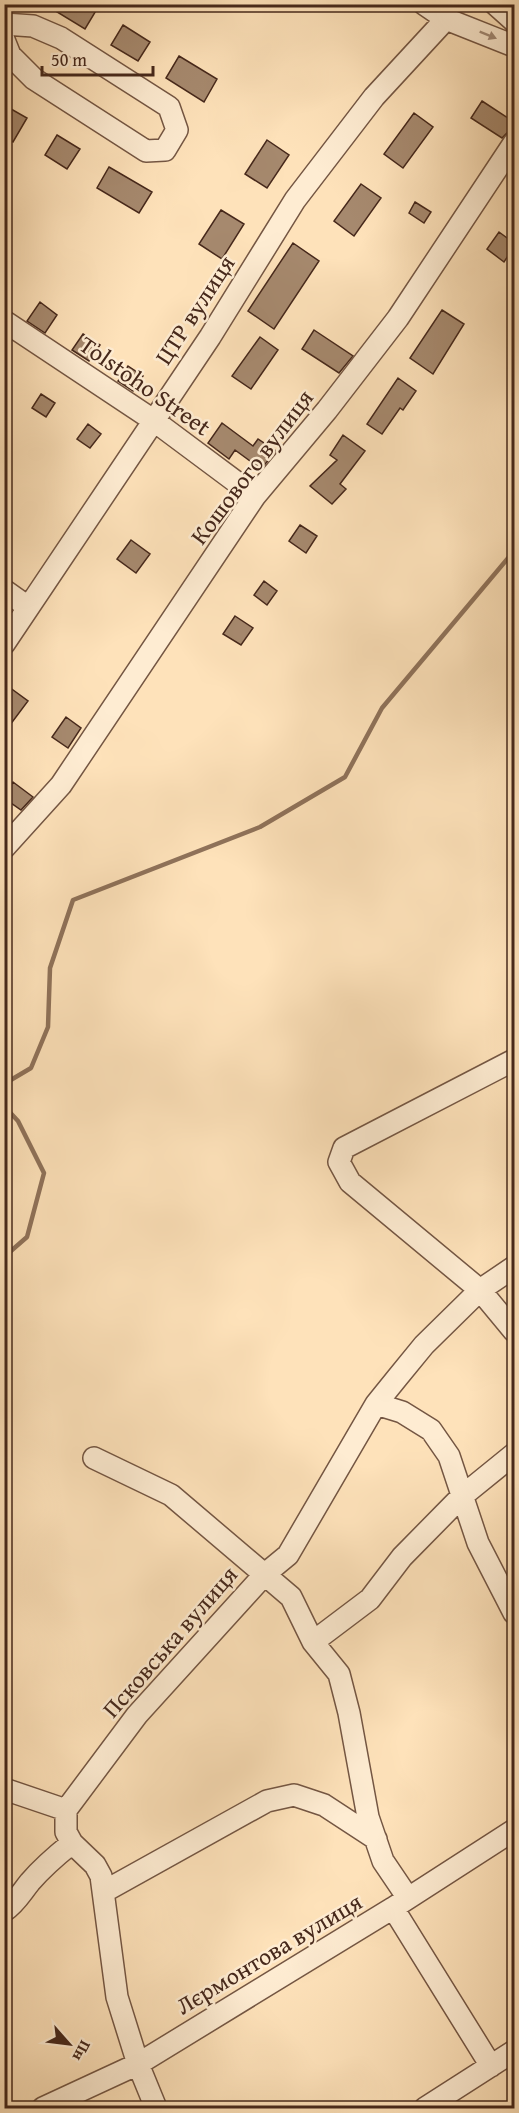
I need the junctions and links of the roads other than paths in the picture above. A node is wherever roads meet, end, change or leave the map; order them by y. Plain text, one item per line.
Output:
1 (424, 4) edge
2 (495, 4) edge
3 (446, 19) junction
4 (514, 21) edge
5 (4, 24) edge
6 (4, 40) edge
7 (514, 46) edge
8 (514, 143) edge
9 (4, 321) edge
10 (153, 420) junction
11 (255, 496) junction
12 (4, 590) edge
13 (28, 607) junction
14 (4, 644) edge
15 (4, 848) edge
16 (514, 1060) edge
17 (514, 1267) edge
18 (480, 1290) junction
19 (514, 1331) edge
20 (376, 1404) junction
21 (514, 1454) edge
22 (94, 1458) dead end
23 (461, 1497) junction
24 (266, 1574) junction
25 (514, 1613) edge
26 (313, 1642) junction
27 (4, 1789) edge
28 (66, 1810) junction
29 (514, 1830) edge
30 (376, 1839) junction
31 (72, 1843) junction
32 (105, 1891) junction
33 (401, 1903) junction
34 (4, 1911) edge
35 (514, 2051) edge
36 (138, 2064) junction
37 (491, 2066) junction
38 (43, 2109) edge
39 (156, 2109) edge
40 (425, 2109) edge

1 - 3 street
2 - 4 street
3 -> 7 street
3 - 10 street, ЦТР вулиця
5 - 6 street
8 - 11 street, Кошового вулиця
9 - 10 street, Tolstoho Street
10 - 11 street, Tolstoho Street
10 - 13 street, ЦТР вулиця
11 - 15 street, Кошового вулиця
12 - 13 street
13 - 14 street, ЦТР вулиця
16 - 18 street
17 - 18 street, Псковська вулиця
18 - 19 street
18 - 20 street, Псковська вулиця
20 - 23 street
20 - 24 street, Псковська вулиця
21 - 23 street
22 - 24 street
23 - 25 street
23 - 26 street
24 - 26 street
24 - 28 street, Псковська вулиця
26 - 30 street
27 - 28 street
28 - 31 street
29 - 33 street, Лєрмонтова вулиця
30 - 32 street
30 - 33 street
31 - 32 street
31 - 34 street
32 - 36 street
33 - 36 street, Лєрмонтова вулиця
33 - 37 street
35 - 37 street
36 - 38 street, Лєрмонтова вулиця
36 - 39 street
37 - 40 street

